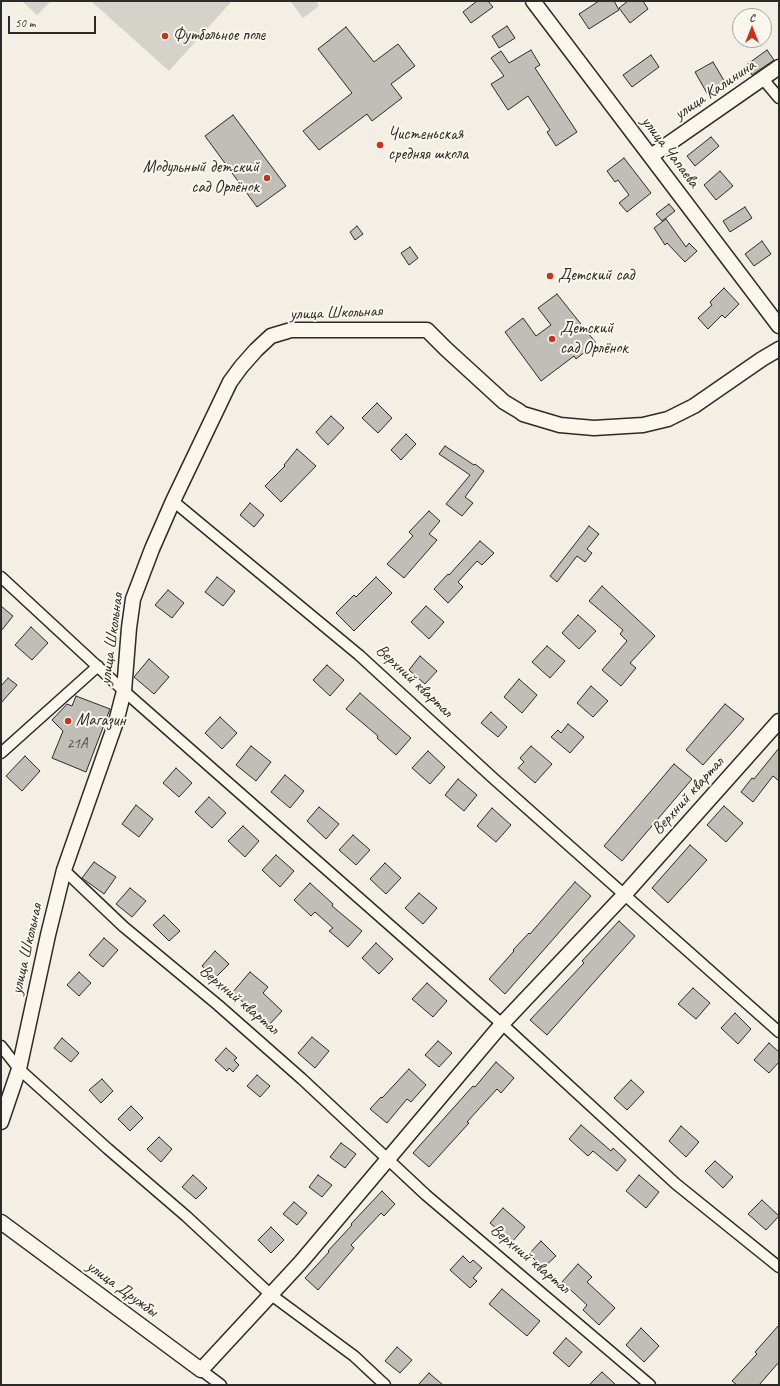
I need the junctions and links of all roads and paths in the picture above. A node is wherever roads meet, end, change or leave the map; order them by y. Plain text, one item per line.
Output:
1 (533, 1) edge
2 (779, 67) edge
3 (763, 79) junction
4 (779, 98) edge
5 (651, 156) junction
6 (779, 326) edge
7 (778, 349) edge
8 (173, 501) junction
9 (1, 577) edge
10 (98, 666) junction
11 (124, 691) junction
12 (779, 721) edge
13 (1, 753) edge
14 (64, 870) junction
15 (624, 895) junction
16 (502, 1024) junction
17 (779, 1032) edge
18 (1, 1046) edge
19 (19, 1069) junction
20 (1, 1122) edge
21 (388, 1159) junction
22 (1, 1222) edge
23 (779, 1267) edge
24 (270, 1294) junction
25 (201, 1370) junction
26 (221, 1385) edge
27 (385, 1385) edge
28 (650, 1385) edge

1 - 5 street, улица Чапаева
2 - 3 street, улица Калинина
3 - 4 street
3 - 5 street, улица Калинина
5 - 6 street, улица Чапаева
7 - 8 street, улица Школьная
8 - 11 street, улица Школьная
8 - 15 street, Верхний квартал
9 - 10 street
10 - 11 street
10 - 13 street
11 - 14 street, улица Школьная
11 - 16 street
12 - 15 street, Верхний квартал
14 - 19 street, улица Школьная
14 - 21 street, Верхний квартал
15 - 16 street, Верхний квартал
15 - 17 street, Верхний квартал
16 - 21 street, Верхний квартал
16 - 23 street
18 - 19 street
19 - 20 street, улица Школьная
19 - 24 street
21 - 24 street, Верхний квартал
21 - 28 street, Верхний квартал
22 - 25 street, улица Дружбы
24 - 25 street, Верхний квартал
24 - 27 street
25 - 26 street, улица Дружбы

